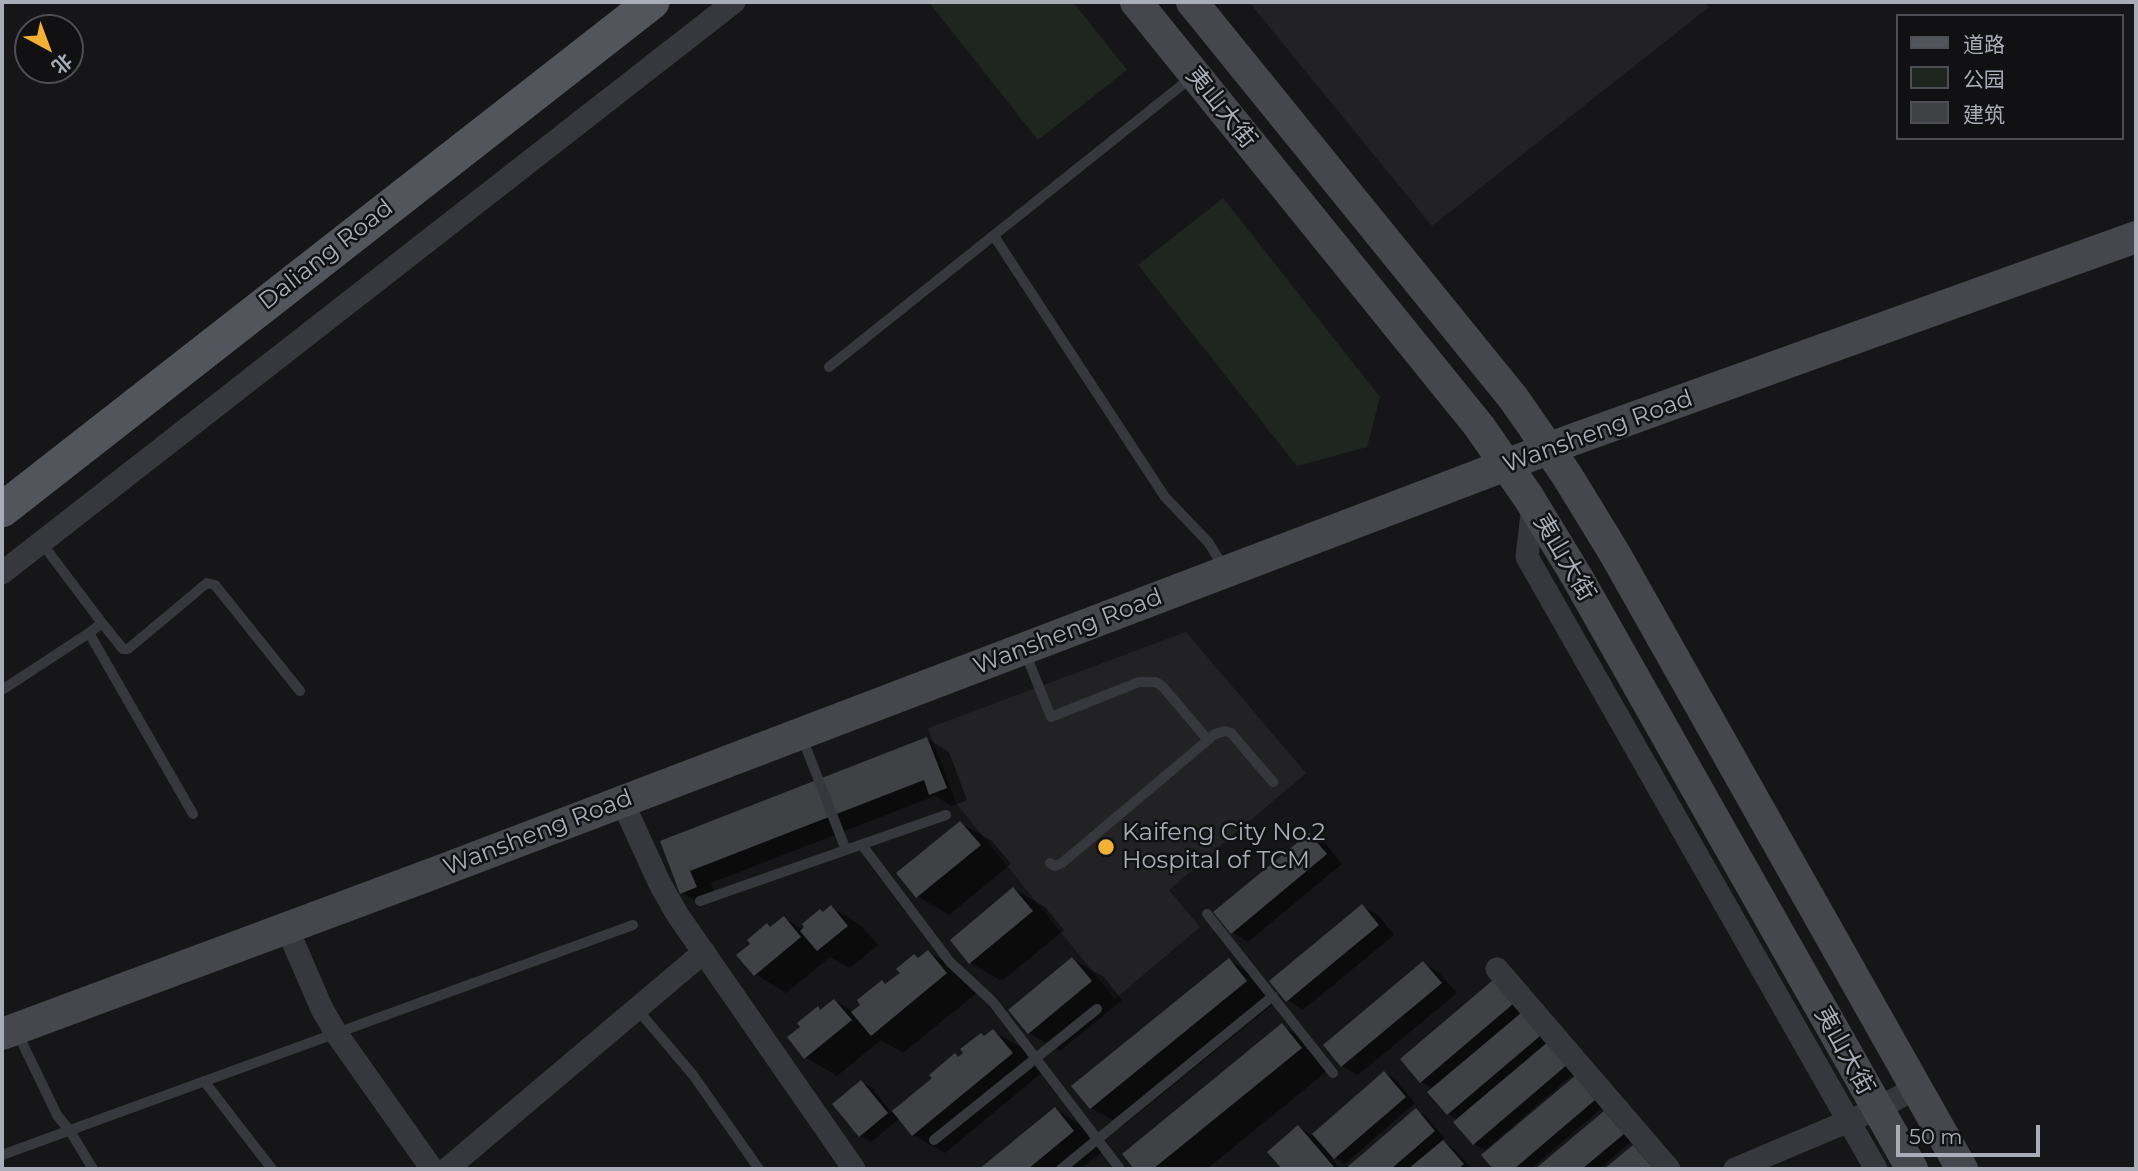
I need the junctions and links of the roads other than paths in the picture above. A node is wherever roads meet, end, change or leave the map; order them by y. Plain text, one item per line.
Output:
1 (612, 2) edge
2 (652, 2) edge
3 (734, 2) edge
4 (1136, 2) edge
5 (1192, 2) edge
6 (1195, 75) junction
7 (994, 236) junction
8 (2136, 237) edge
9 (829, 367) dead end
10 (1549, 449) junction
11 (1506, 465) junction
12 (2, 479) edge
13 (1533, 505) junction
14 (2, 510) edge
15 (41, 542) junction
16 (1226, 572) junction
17 (2, 573) edge
18 (102, 623) junction
19 (89, 633) junction
20 (1024, 648) junction
21 (2, 690) edge
22 (300, 691) dead end
23 (800, 734) junction
24 (1208, 740) junction
25 (1273, 782) dead end
26 (622, 801) junction
27 (193, 814) dead end
28 (946, 815) dead end
29 (862, 845) junction
30 (846, 850) junction
31 (1050, 863) dead end
32 (700, 901) dead end
33 (1207, 914) dead end
34 (633, 925) dead end
35 (287, 928) junction
36 (704, 952) junction
37 (1497, 969) dead end
38 (1273, 996) junction
39 (637, 1009) junction
40 (1097, 1009) dead end
41 (9, 1031) edge
42 (336, 1033) junction
43 (1036, 1058) junction
44 (1334, 1073) dead end
45 (204, 1081) junction
46 (1916, 1088) junction
47 (1877, 1109) junction
48 (1848, 1121) junction
49 (68, 1131) junction
50 (934, 1140) dead end
51 (1097, 1140) junction
52 (2, 1155) edge
53 (93, 1169) edge
54 (272, 1169) edge
55 (432, 1169) edge
56 (447, 1169) edge
57 (758, 1169) edge
58 (854, 1169) edge
59 (1061, 1169) edge
60 (1119, 1169) edge
61 (1669, 1169) edge
62 (1735, 1169) edge
63 (1876, 1169) edge
64 (1912, 1169) edge
65 (1962, 1169) edge

1 - 12 main road, Daliang Road
2 - 14 main road, Daliang Road
3 - 15 street
4 - 6 main road, 夷山大街
5 - 10 main road, 夷山大街
6 - 7 lane
6 - 11 main road, 夷山大街
7 - 9 lane
7 - 16 lane
8 - 10 main road, Wansheng Road
10 - 11 main road, Wansheng Road
10 - 46 main road, 夷山大街
11 - 13 main road, 夷山大街
11 - 16 main road, Wansheng Road
13 - 47 main road, 夷山大街
13 - 48 street
15 - 17 street
15 - 18 lane
16 - 20 main road, Wansheng Road
18 - 19 lane
18 - 22 lane
19 - 21 lane
19 - 27 lane
20 - 23 main road, Wansheng Road
20 - 24 lane
23 - 26 main road, Wansheng Road
23 - 30 lane
24 - 25 lane
24 - 31 lane
26 - 35 main road, Wansheng Road
26 - 36 street
28 - 29 lane
29 - 30 lane
29 - 43 lane
30 - 32 lane
33 - 38 lane
34 - 42 lane
35 - 41 main road, Wansheng Road
35 - 42 street
36 - 39 street
36 - 58 street
37 - 61 street
38 - 44 lane
38 - 51 lane
39 - 56 street
39 - 57 lane
40 - 43 lane
41 - 49 lane
42 - 45 lane
42 - 55 street
43 - 50 lane
43 - 51 lane
45 - 49 lane
45 - 54 lane
46 - 47 street
46 - 65 main road, 夷山大街
47 - 48 street
47 - 64 main road, 夷山大街
48 - 62 street
48 - 63 street
49 - 52 lane
49 - 53 lane
51 - 59 lane
51 - 60 lane

